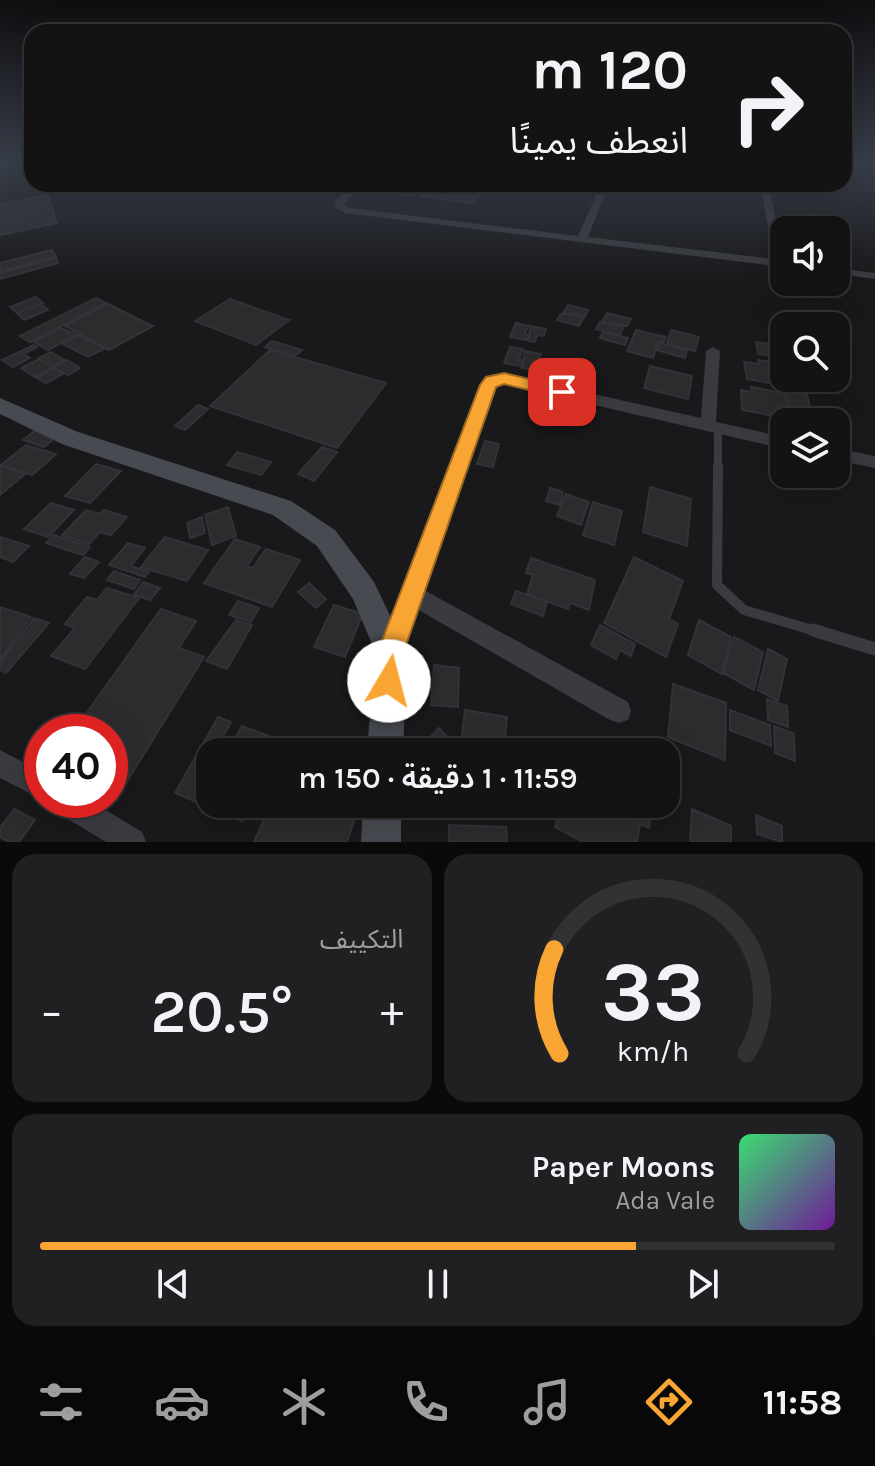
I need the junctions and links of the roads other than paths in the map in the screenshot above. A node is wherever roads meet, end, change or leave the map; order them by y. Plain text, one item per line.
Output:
1 (340, 201) edge
2 (598, 201) edge
3 (583, 237) junction
4 (770, 261) edge
5 (850, 273) edge
6 (875, 276) edge
7 (713, 351) dead end
8 (0, 405) edge
9 (713, 428) junction
10 (770, 440) edge
11 (850, 457) edge
12 (875, 462) edge
13 (412, 595) junction
14 (875, 649) edge
15 (391, 651) junction
16 (619, 711) dead end
17 (386, 738) edge
18 (0, 763) edge
19 (24, 777) edge
20 (93, 818) edge
21 (382, 818) edge
22 (132, 842) edge
23 (381, 842) edge

1 - 3 street
2 - 3 street
3 - 4 street
5 - 6 street
7 - 9 street
8 - 15 street
9 - 10 street
9 - 13 street
9 - 14 lane
11 - 12 street
13 - 15 street
13 - 16 street
15 - 17 street
18 - 19 street
20 - 22 street
21 - 23 street

